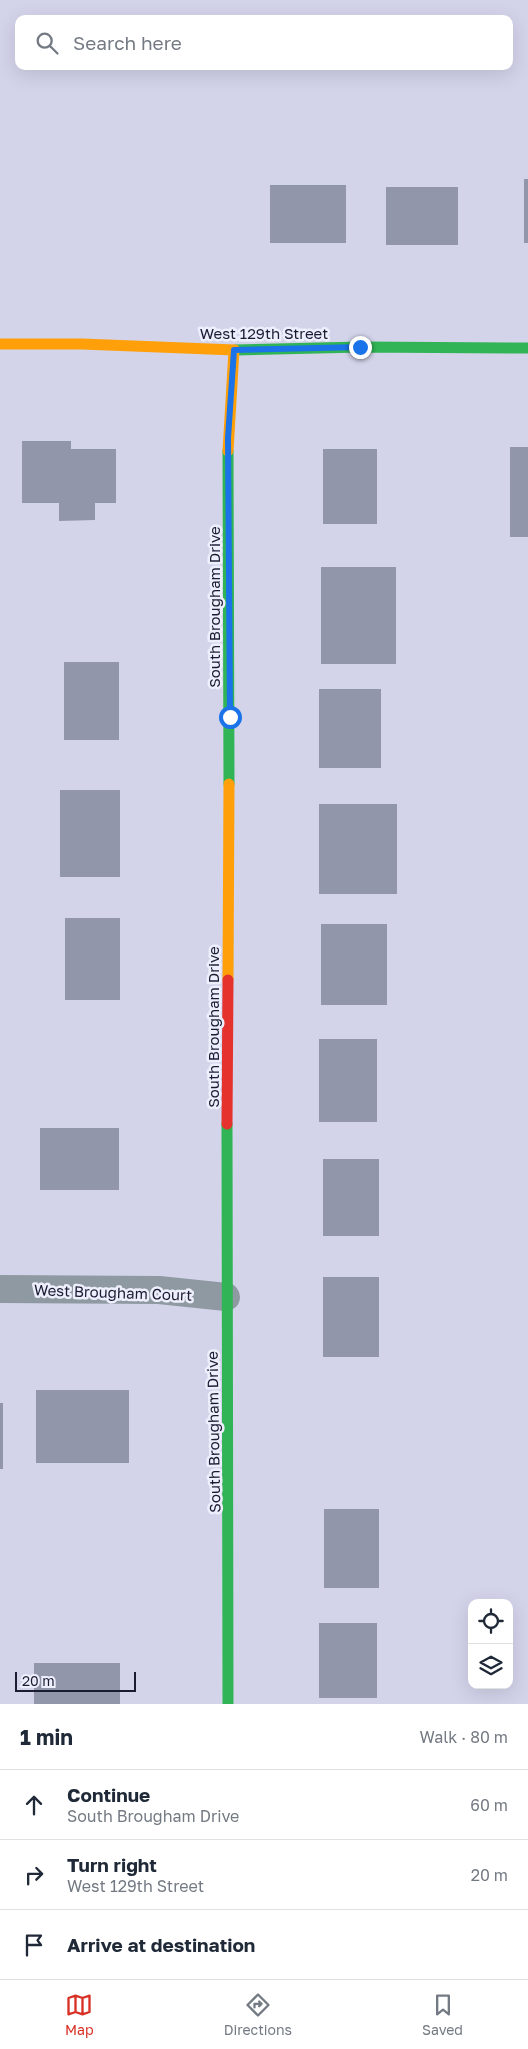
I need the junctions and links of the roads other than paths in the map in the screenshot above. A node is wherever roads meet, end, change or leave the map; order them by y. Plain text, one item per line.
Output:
1 (0, 344) edge
2 (528, 348) edge
3 (234, 350) junction
4 (0, 1289) edge
5 (226, 1297) junction
6 (228, 1704) edge

1 - 3 street, West 129th Street
2 - 3 street, West 129th Street
3 - 5 street, South Brougham Drive
4 - 5 street, West Brougham Court
5 - 6 street, South Brougham Drive

